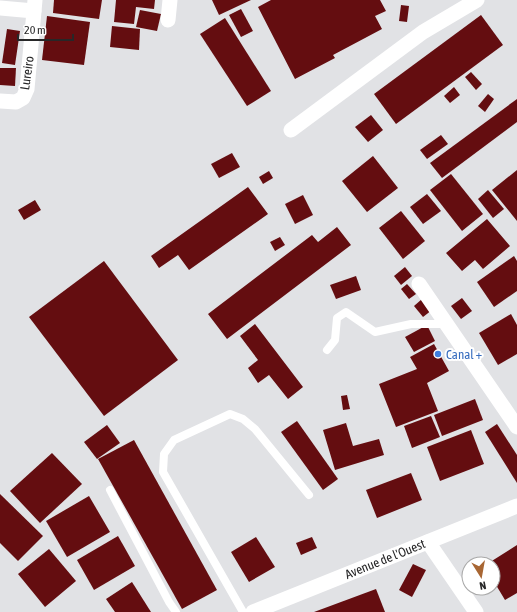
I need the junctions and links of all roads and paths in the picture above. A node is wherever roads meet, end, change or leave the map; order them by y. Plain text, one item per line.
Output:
1 (170, 0) edge
2 (476, 0) edge
3 (34, 6) edge
4 (0, 8) edge
5 (168, 20) dead end
6 (0, 101) edge
7 (291, 130) dead end
8 (419, 284) dead end
9 (446, 324) junction
10 (327, 350) dead end
11 (517, 427) edge
12 (110, 490) dead end
13 (309, 495) dead end
14 (517, 506) edge
15 (428, 542) junction
16 (176, 612) edge
17 (243, 612) edge
18 (253, 612) edge
19 (476, 612) edge

1 - 5 street
2 - 7 street
3 - 4 street
3 - 6 street, Lureiro
8 - 9 street
9 - 10 lane
9 - 11 street
12 - 16 lane
13 - 17 lane
14 - 15 street, Avenue de l'Ouest
15 - 18 street, Avenue de l'Ouest
15 - 19 street

